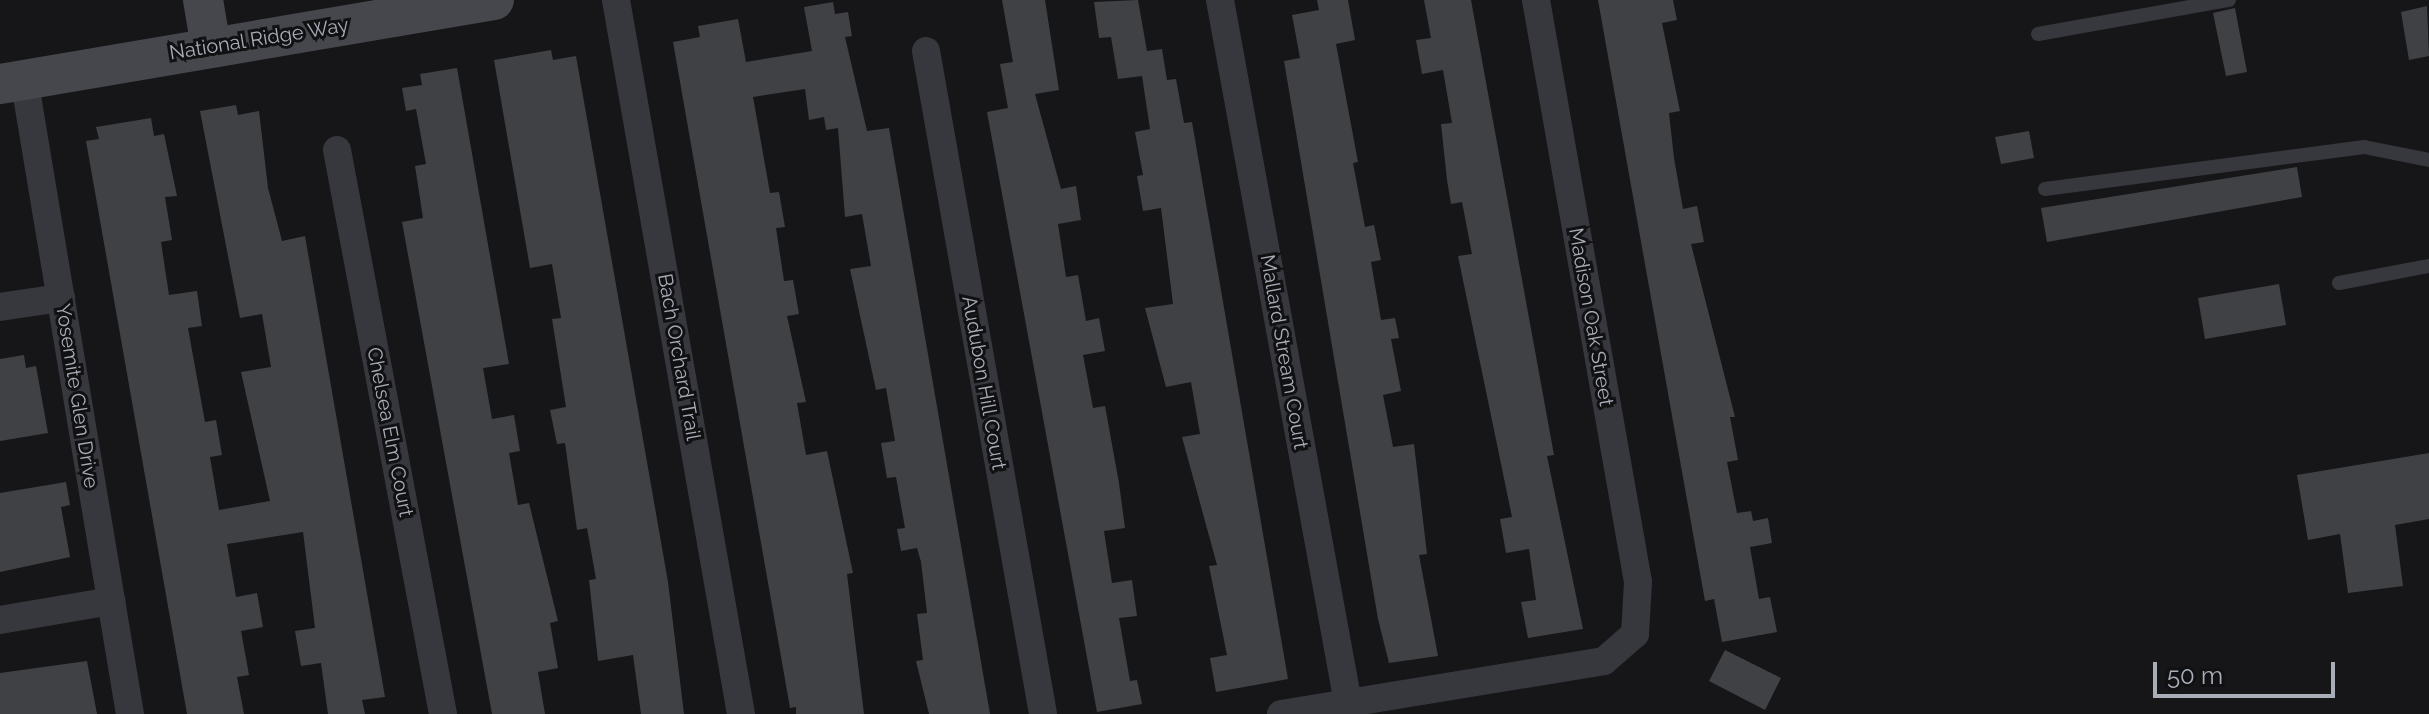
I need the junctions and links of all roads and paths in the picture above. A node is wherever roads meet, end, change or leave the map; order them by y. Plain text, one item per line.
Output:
1 (203, 0) edge
2 (494, 0) edge
3 (616, 0) edge
4 (1220, 0) edge
5 (1536, 0) edge
6 (2229, 0) edge
7 (2038, 34) dead end
8 (211, 47) junction
9 (926, 51) dead end
10 (8, 81) edge
11 (337, 150) dead end
12 (2429, 160) edge
13 (2045, 189) dead end
14 (2429, 266) edge
15 (2339, 283) dead end
16 (61, 298) junction
17 (0, 307) edge
18 (111, 601) junction
19 (0, 620) edge
20 (1348, 703) junction
21 (130, 714) edge
22 (443, 714) edge
23 (741, 714) edge
24 (1043, 714) edge
25 (1281, 714) edge

1 - 8 street
2 - 8 street, National Ridge Way
3 - 23 street, Bach Orchard Trail
4 - 20 street, Mallard Stream Court
5 - 20 street, Madison Oak Street
6 - 7 lane
8 - 10 street, National Ridge Way
9 - 24 street, Audubon Hill Court
10 - 16 street, Yosemite Glen Drive
11 - 22 street, Chelsea Elm Court
12 - 13 lane
14 - 15 lane
16 - 17 street
16 - 18 street, Yosemite Glen Drive
18 - 19 street
18 - 21 street, Yosemite Glen Drive
20 - 25 street

